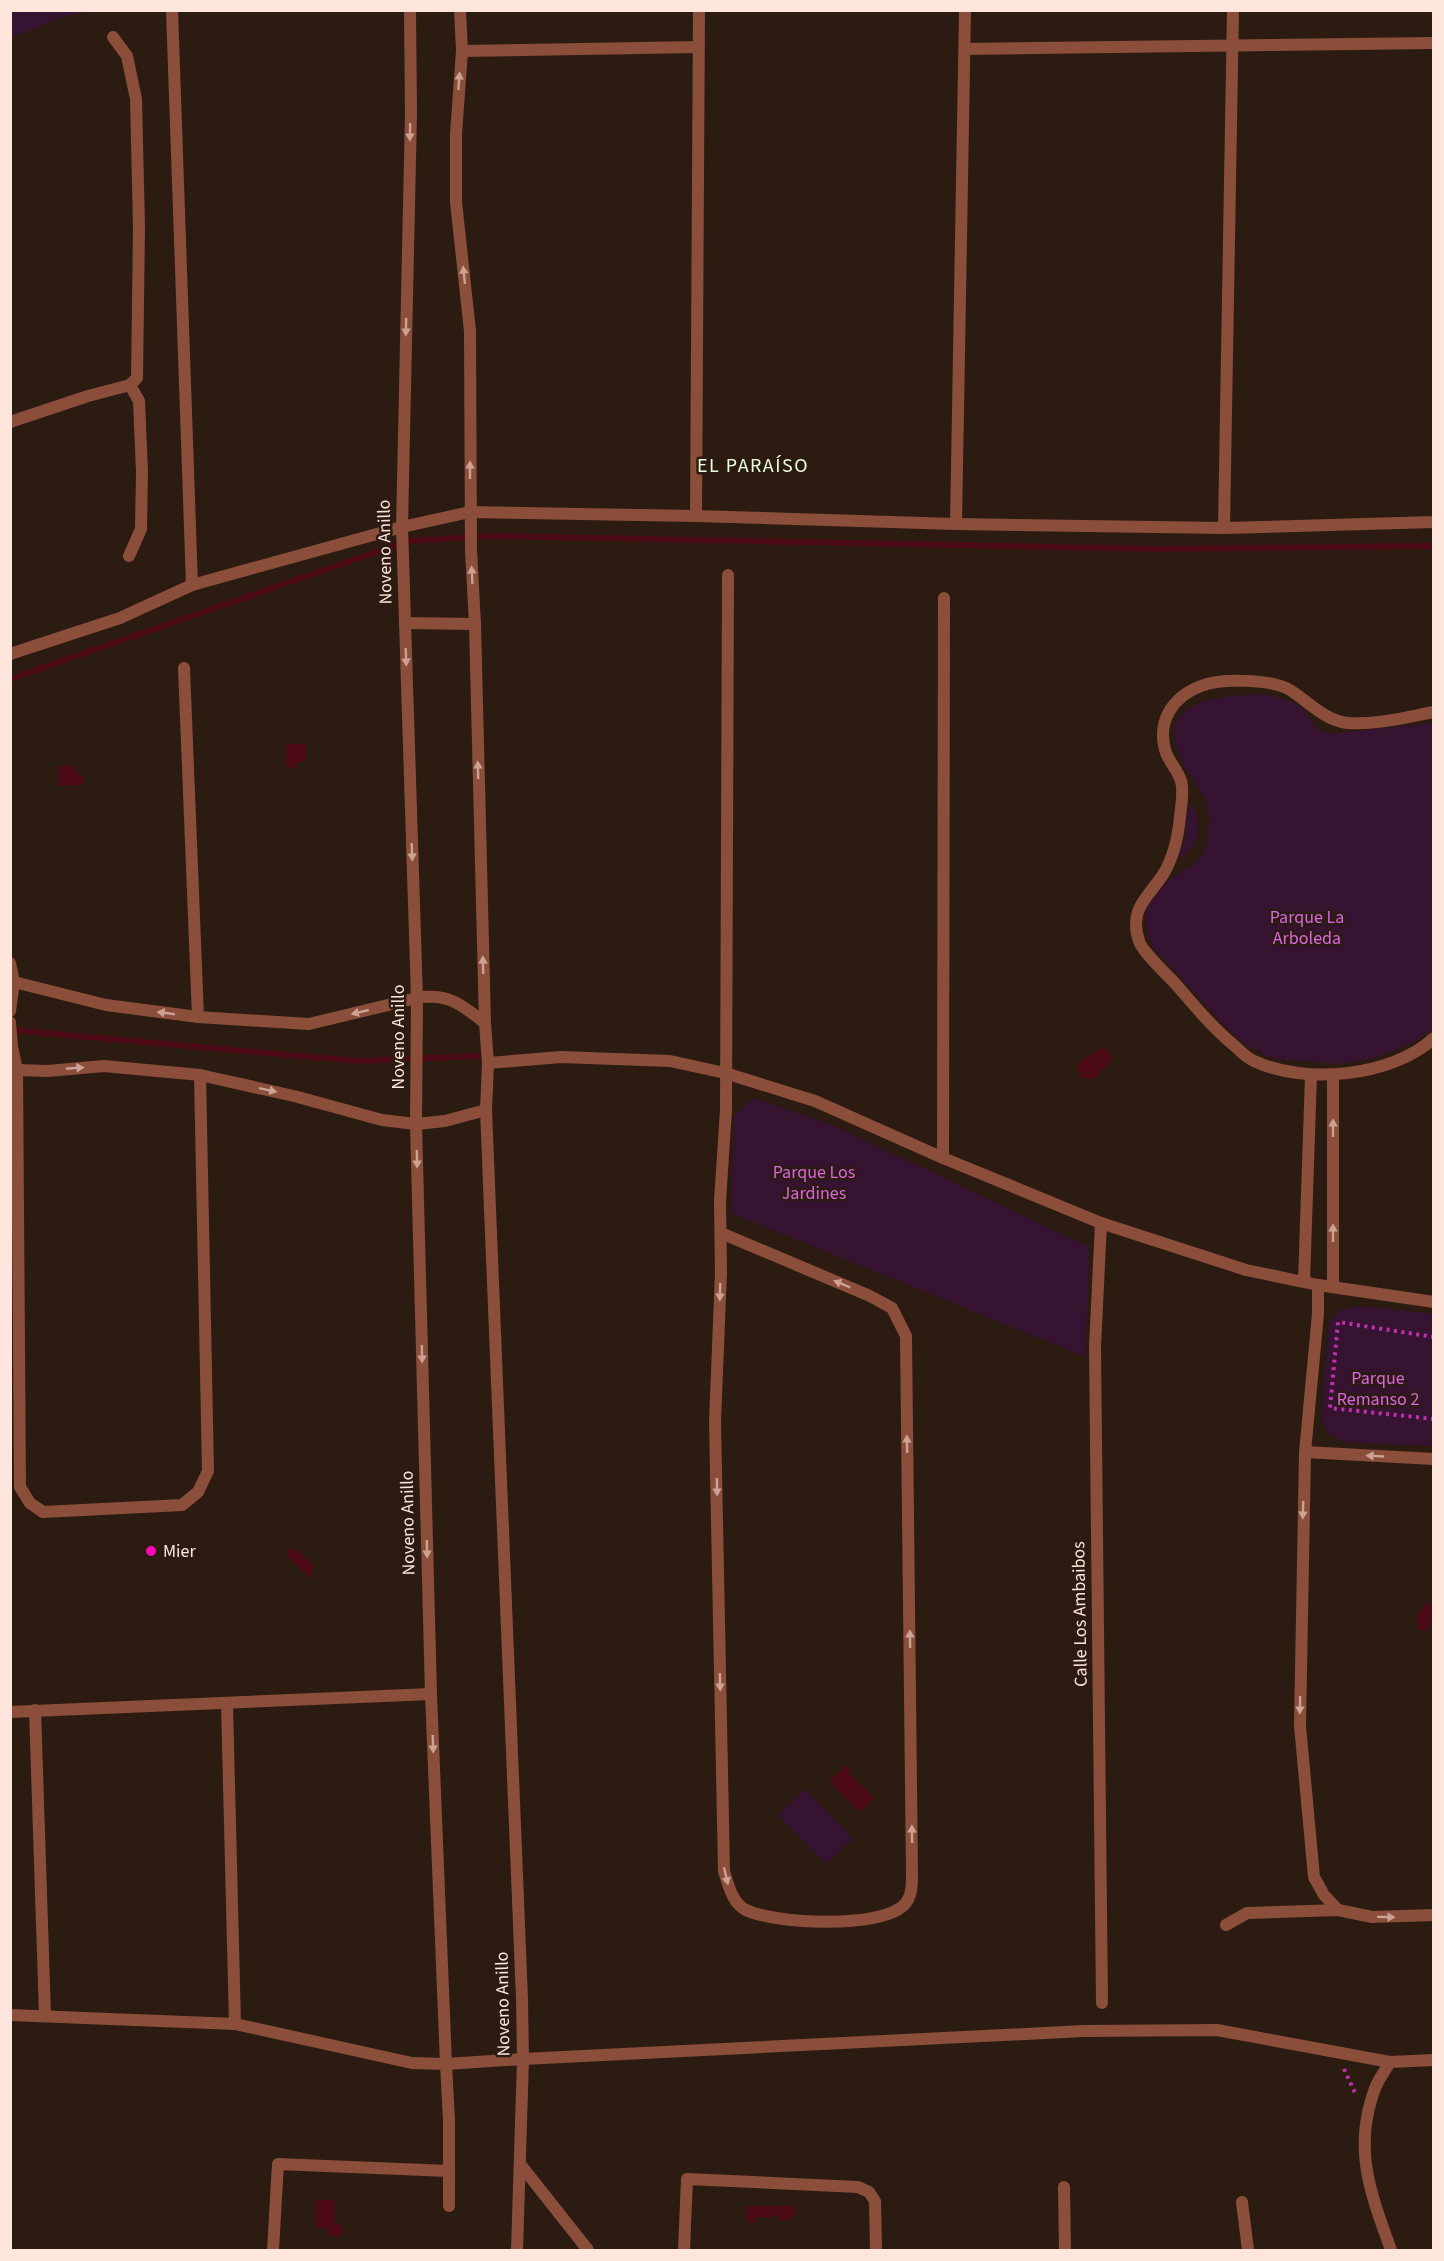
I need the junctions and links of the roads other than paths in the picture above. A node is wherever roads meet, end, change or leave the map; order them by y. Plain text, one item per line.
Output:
1 (172, 10) edge
2 (410, 10) edge
3 (460, 10) edge
4 (699, 10) edge
5 (965, 10) edge
6 (1233, 10) edge
7 (113, 37) dead end
8 (1434, 43) edge
9 (1233, 46) junction
10 (699, 47) junction
11 (965, 49) junction
12 (462, 51) junction
13 (130, 385) junction
14 (10, 422) edge
15 (470, 512) junction
16 (696, 516) junction
17 (1434, 522) edge
18 (956, 524) junction
19 (1224, 528) junction
20 (402, 531) junction
21 (129, 556) dead end
22 (729, 575) dead end
23 (192, 585) junction
24 (945, 598) dead end
25 (405, 623) junction
26 (474, 624) junction
27 (10, 654) edge
28 (184, 668) dead end
29 (1434, 712) edge
30 (10, 963) edge
31 (12, 981) edge
32 (417, 998) junction
33 (10, 1011) edge
34 (198, 1017) junction
35 (10, 1022) edge
36 (484, 1023) junction
37 (1434, 1038) edge
38 (12, 1047) edge
39 (488, 1063) junction
40 (14, 1072) edge
41 (726, 1073) junction
42 (200, 1075) junction
43 (1311, 1076) junction
44 (1334, 1076) junction
45 (486, 1110) junction
46 (416, 1124) junction
47 (943, 1158) junction
48 (1101, 1223) junction
49 (721, 1233) junction
50 (1305, 1281) junction
51 (1318, 1285) junction
52 (1334, 1286) junction
53 (1434, 1302) edge
54 (1305, 1452) junction
55 (1434, 1459) edge
56 (430, 1694) junction
57 (226, 1704) junction
58 (35, 1710) junction
59 (10, 1712) edge
60 (1338, 1911) junction
61 (1434, 1915) edge
62 (1226, 1925) dead end
63 (1102, 2003) dead end
64 (10, 2015) edge
65 (45, 2015) junction
66 (234, 2024) junction
67 (523, 2059) junction
68 (1434, 2060) edge
69 (1390, 2062) junction
70 (446, 2064) junction
71 (520, 2163) junction
72 (448, 2171) junction
73 (1064, 2187) dead end
74 (1242, 2202) dead end
75 (449, 2206) dead end
76 (273, 2250) edge
77 (517, 2250) edge
78 (588, 2250) edge
79 (684, 2250) edge
80 (876, 2250) edge
81 (1065, 2250) edge
82 (1248, 2250) edge
83 (1391, 2250) edge

1 - 23 street
2 -> 20 street, Noveno Anillo
3 - 12 street
4 - 10 street
5 - 11 street
6 - 9 street
7 - 13 street
8 - 9 street
9 - 11 street
9 - 19 street
10 - 12 street
10 - 16 street
11 - 18 street
15 -> 12 street
13 - 14 street
13 - 21 street
15 - 16 street
15 - 20 street
26 -> 15 street
16 - 18 street
17 - 19 street
18 - 19 street
20 - 23 street
20 - 25 street, Noveno Anillo
22 - 41 street
23 - 27 street
24 - 47 street
25 - 26 street
25 -> 32 street, Noveno Anillo
36 -> 26 street
28 - 34 street
29 - 43 street
30 - 31 street
31 - 33 street
34 -> 31 street
32 -> 34 street
32 - 36 street
32 - 46 street, Noveno Anillo
35 - 38 street
36 - 39 street, Noveno Anillo
37 - 44 street
38 - 40 street
39 - 41 street
39 - 45 street, Noveno Anillo
40 -> 42 street
40 - 42 street
41 - 47 street
41 - 49 street
42 -> 46 street
43 - 44 street
43 - 50 street
52 -> 44 street
45 - 46 street
45 - 67 street, Noveno Anillo
46 -> 56 street, Noveno Anillo
47 - 48 street
48 - 50 street
48 - 63 street, Calle Los Ambaibos
49 -> 49 street
50 - 51 street
51 - 52 street
51 - 54 street
52 - 53 street
55 -> 54 street
54 -> 60 street
56 - 57 street
56 -> 70 street, Noveno Anillo
57 - 58 street
57 - 66 street
58 - 59 street
58 - 65 street
60 -> 61 street
60 - 62 street
64 - 65 street
65 - 66 street
66 - 70 street
67 - 69 street
67 - 70 street
67 - 71 street, Noveno Anillo
68 - 69 street
69 - 83 street
70 - 72 street, Noveno Anillo
71 - 77 street, Noveno Anillo
71 - 78 street
72 - 75 street, Noveno Anillo
72 - 76 street
73 - 81 street
74 - 82 street
79 - 80 street

